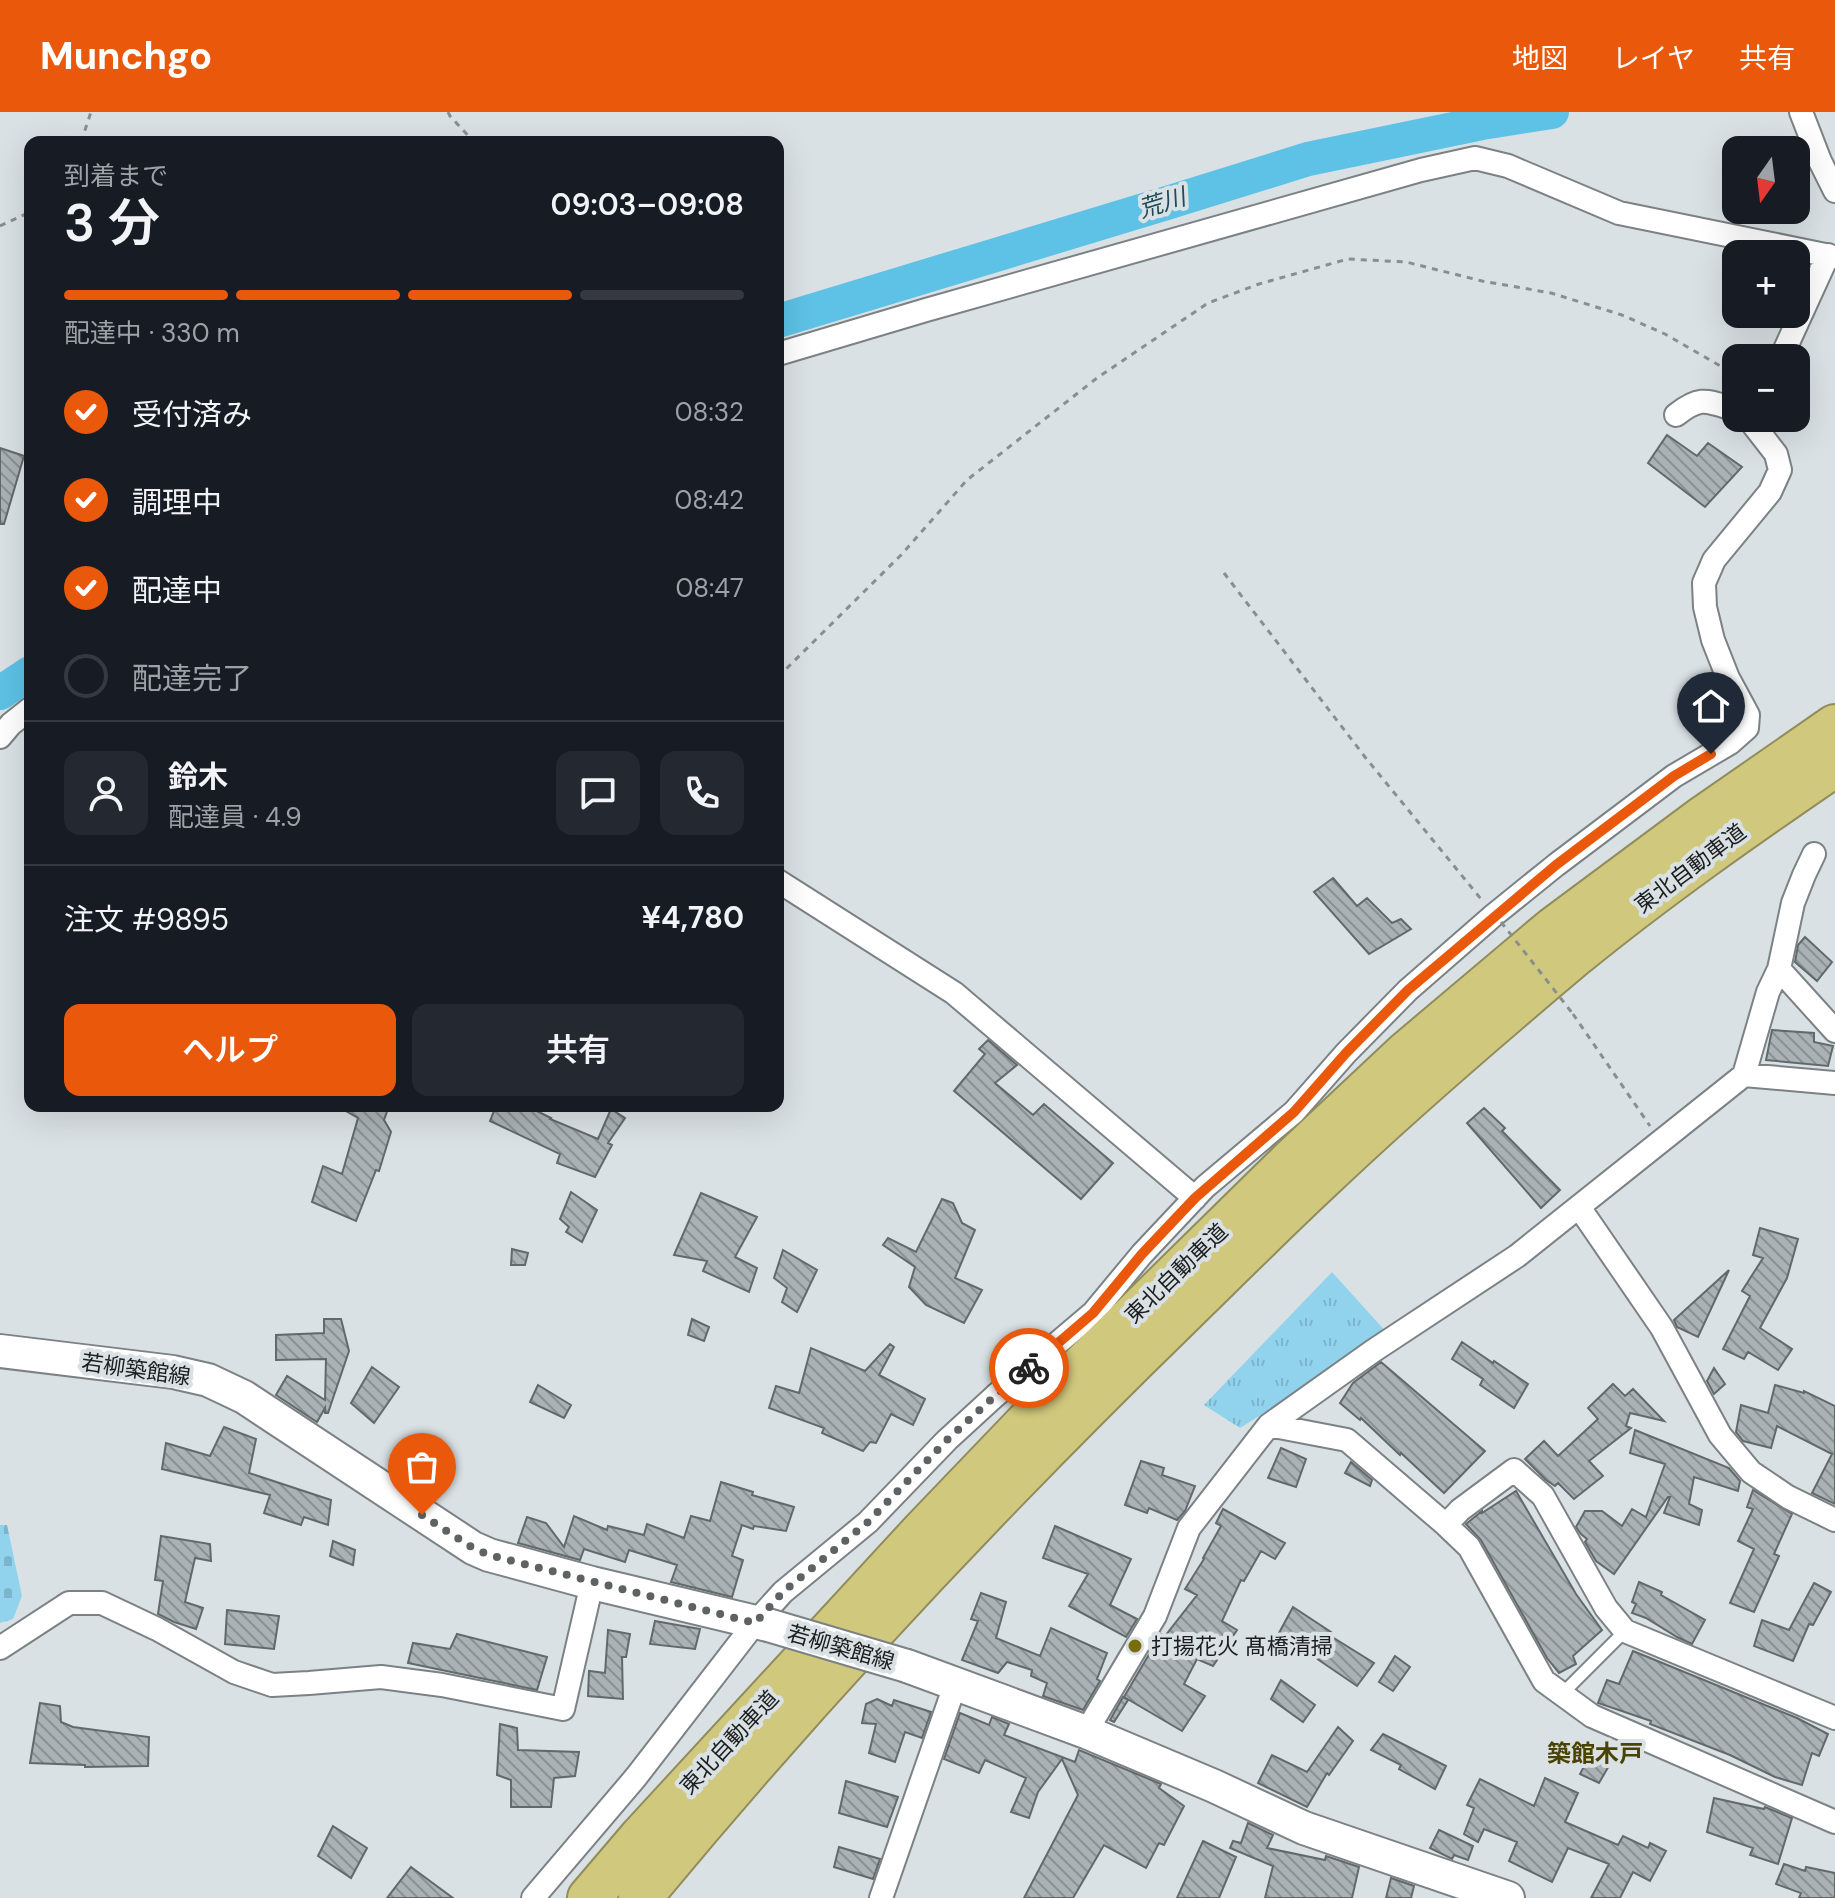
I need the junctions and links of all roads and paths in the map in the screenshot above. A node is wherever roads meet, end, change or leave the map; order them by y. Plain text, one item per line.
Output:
1 (91, 112) edge
2 (448, 112) edge
3 (1801, 112) edge
4 (83, 136) edge
5 (468, 136) edge
6 (1835, 191) edge
7 (24, 215) edge
8 (0, 226) edge
9 (1832, 256) edge
10 (1788, 344) edge
11 (784, 352) edge
12 (1722, 367) edge
13 (1722, 406) edge
14 (1676, 415) dead end
15 (1759, 432) edge
16 (1224, 573) dead end
17 (784, 671) edge
18 (1835, 726) edge
19 (1835, 765) edge
20 (1814, 854) dead end
21 (784, 885) edge
22 (1498, 919) junction
23 (1779, 969) junction
24 (1835, 1031) edge
25 (1744, 1075) junction
26 (1835, 1083) edge
27 (1661, 1142) junction
28 (1195, 1198) junction
29 (1579, 1207) junction
30 (0, 1351) edge
31 (1269, 1425) junction
32 (1835, 1520) edge
33 (1446, 1525) junction
34 (592, 1583) junction
35 (762, 1624) junction
36 (1625, 1631) junction
37 (0, 1648) edge
38 (955, 1685) junction
39 (1562, 1694) junction
40 (1835, 1718) edge
41 (1086, 1732) junction
42 (1835, 1822) edge
43 (533, 1898) edge
44 (589, 1898) edge
45 (640, 1898) edge
46 (881, 1898) edge
47 (1508, 1898) edge

1 - 4 path
2 - 5 path
3 - 6 street
7 - 8 path
9 - 10 street
9 - 11 street
12 - 17 path
13 - 14 street
15 - 22 street
16 - 22 path
18 - 44 highway, 東北自動車道
19 - 45 highway, 東北自動車道
20 - 23 street
21 - 28 street
22 - 27 path, bridge
22 - 28 street
23 - 24 street
23 - 25 street
25 - 26 street
25 - 27 street
27 - 29 street
28 - 35 street
29 - 31 street
29 - 32 street
30 - 34 main road, 若柳築館線
31 - 33 street
31 - 41 street
33 - 36 street
33 - 39 street
34 - 35 main road, 若柳築館線
34 - 37 street
35 - 38 main road, 若柳築館線, bridge
35 - 43 street
36 - 39 lane
36 - 40 street
38 - 41 main road, 若柳築館線
38 - 46 street
39 - 42 street
41 - 47 main road, 若柳築館線

